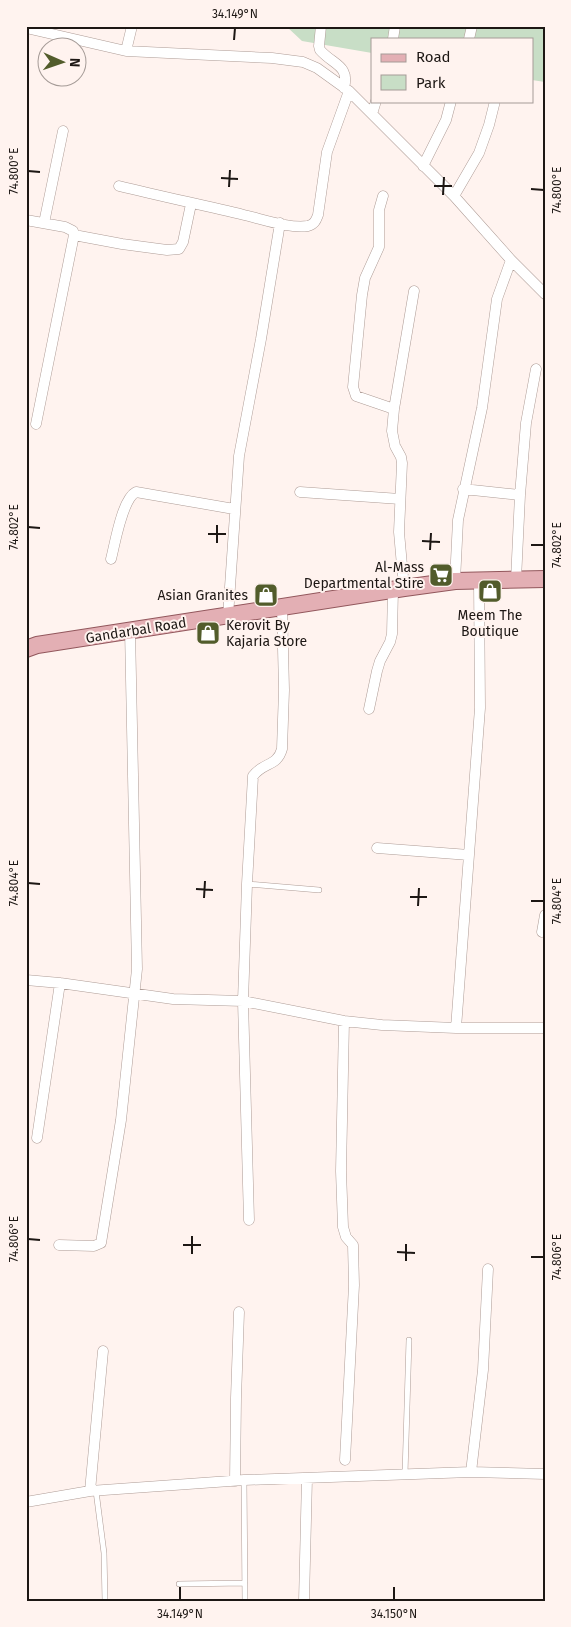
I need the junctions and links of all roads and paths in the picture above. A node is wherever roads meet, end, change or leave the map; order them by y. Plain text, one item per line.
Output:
1 (132, 26) edge
2 (321, 26) edge
3 (26, 28) edge
4 (126, 51) junction
5 (347, 90) junction
6 (376, 102) edge
7 (451, 102) edge
8 (495, 102) edge
9 (372, 114) junction
10 (64, 131) dead end
11 (423, 166) junction
12 (119, 186) dead end
13 (383, 196) dead end
14 (454, 196) junction
15 (191, 204) junction
16 (26, 220) edge
17 (44, 223) junction
18 (280, 223) junction
19 (74, 234) junction
20 (511, 260) junction
21 (414, 291) dead end
22 (545, 294) edge
23 (536, 369) dead end
24 (394, 409) junction
25 (36, 424) dead end
26 (464, 489) junction
27 (300, 492) dead end
28 (520, 495) junction
29 (400, 499) junction
30 (234, 509) junction
31 (111, 559) dead end
32 (516, 580) junction
33 (545, 580) edge
34 (455, 581) junction
35 (479, 581) junction
36 (399, 589) junction
37 (282, 606) junction
38 (228, 616) junction
39 (130, 630) junction
40 (26, 649) edge
41 (369, 709) dead end
42 (377, 848) dead end
43 (469, 855) junction
44 (247, 884) junction
45 (319, 890) dead end
46 (545, 915) edge
47 (542, 932) dead end
48 (26, 980) edge
49 (60, 983) junction
50 (135, 994) junction
51 (243, 1002) junction
52 (344, 1021) junction
53 (456, 1028) junction
54 (545, 1028) edge
55 (37, 1138) dead end
56 (249, 1220) dead end
57 (59, 1245) dead end
58 (488, 1269) dead end
59 (239, 1312) dead end
60 (409, 1340) dead end
61 (103, 1351) dead end
62 (344, 1460) dead end
63 (471, 1472) junction
64 (545, 1474) edge
65 (405, 1475) junction
66 (307, 1478) junction
67 (240, 1481) junction
68 (93, 1491) junction
69 (26, 1502) edge
70 (179, 1584) dead end
71 (245, 1584) junction
72 (105, 1601) edge
73 (244, 1601) edge
74 (304, 1601) edge

1 - 4 street
2 - 5 street
3 - 4 street
4 - 5 street
5 - 9 street
5 - 18 street
6 - 9 street
7 - 11 street
8 - 14 street
9 - 11 street
10 - 17 street
11 - 14 street
12 - 15 street
13 - 24 street
14 - 20 street
15 - 18 street
15 - 19 street
16 - 17 street
17 - 19 street
18 - 30 street
19 - 25 street
20 - 22 street
20 - 26 street
21 - 24 street
23 - 28 street
24 - 29 street
26 - 28 street
26 - 34 street
27 - 29 street
28 - 32 street
29 - 36 street
30 - 31 street
30 - 38 street
32 - 33 main road, Gandarbal Road
32 - 35 main road, Gandarbal Road
34 - 35 main road, Gandarbal Road
34 - 36 main road, Gandarbal Road
35 - 43 street
36 - 37 main road, Gandarbal Road
36 - 41 street
37 - 38 main road, Gandarbal Road
37 - 44 street
38 - 39 main road, Gandarbal Road
39 - 40 main road, Gandarbal Road
39 - 50 street
42 - 43 street
43 - 53 street
44 - 45 lane
44 - 51 street
46 - 47 street
48 - 49 street
49 - 50 street
49 - 55 street
50 - 51 street
50 - 57 street
51 - 52 street
51 - 56 street
52 - 53 street
52 - 62 street
53 - 54 street
58 - 63 street
59 - 67 street
60 - 65 lane
61 - 68 street
63 - 64 street
63 - 65 street
65 - 66 street
66 - 67 street
66 - 74 street
67 - 68 street
67 - 71 lane
68 - 69 street
68 - 72 lane
70 - 71 lane
71 - 73 lane

